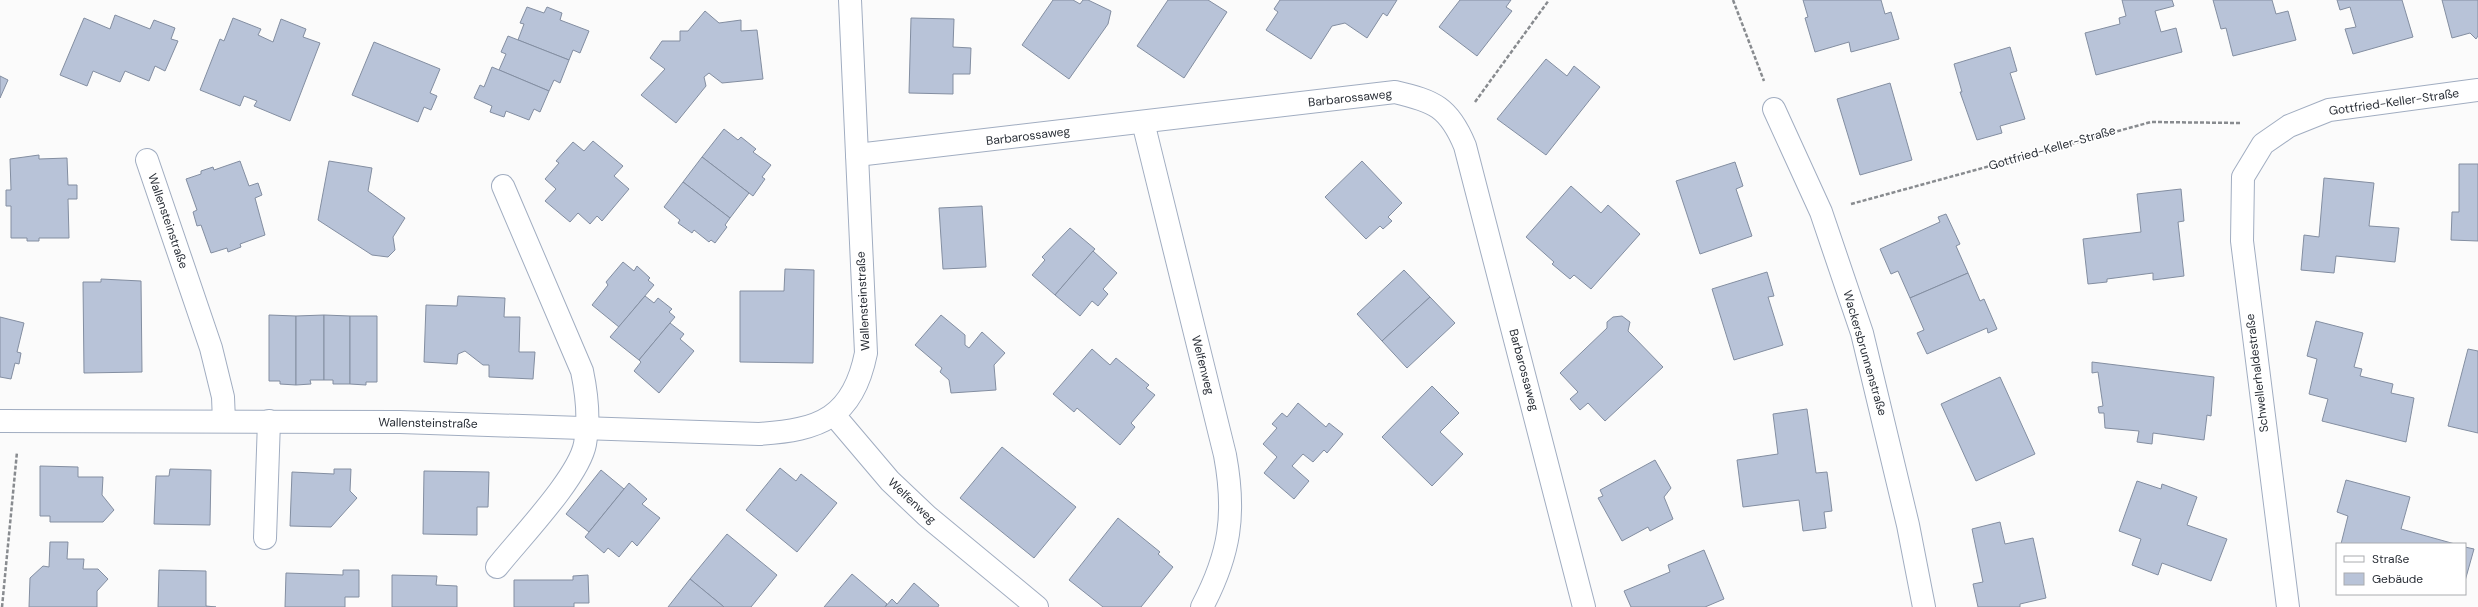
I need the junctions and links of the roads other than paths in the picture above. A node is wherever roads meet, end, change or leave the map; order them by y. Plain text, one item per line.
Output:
1 (850, 0) edge
2 (2478, 90) edge
3 (1774, 109) road end
4 (1143, 122) junction
5 (2263, 144) joint
6 (857, 155) junction
7 (147, 160) dead end
8 (503, 186) dead end
9 (834, 415) junction
10 (10, 421) edge
11 (224, 421) junction
12 (269, 421) junction
13 (588, 426) junction
14 (265, 538) dead end
15 (497, 567) dead end
16 (1038, 607) edge
17 (1202, 607) edge
18 (1584, 607) edge
19 (1924, 607) edge
20 (2288, 607) edge

1 - 6 street, Wallensteinstraße
2 - 5 street, Gottfried-Keller-Straße
3 - 19 street, Wackersbrunnenstraße
4 - 6 street, Barbarossaweg
4 - 17 street, Welfenweg
4 - 18 street, Barbarossaweg
5 - 20 street, Schwellerhaldestraße
6 - 9 street, Wallensteinstraße
7 - 11 street, Wallensteinstraße
8 - 13 street
9 - 13 street, Wallensteinstraße
9 - 16 street, Welfenweg
10 - 11 street, Wallensteinstraße
11 - 12 street, Wallensteinstraße
12 - 13 street, Wallensteinstraße
12 - 14 street
13 - 15 street

